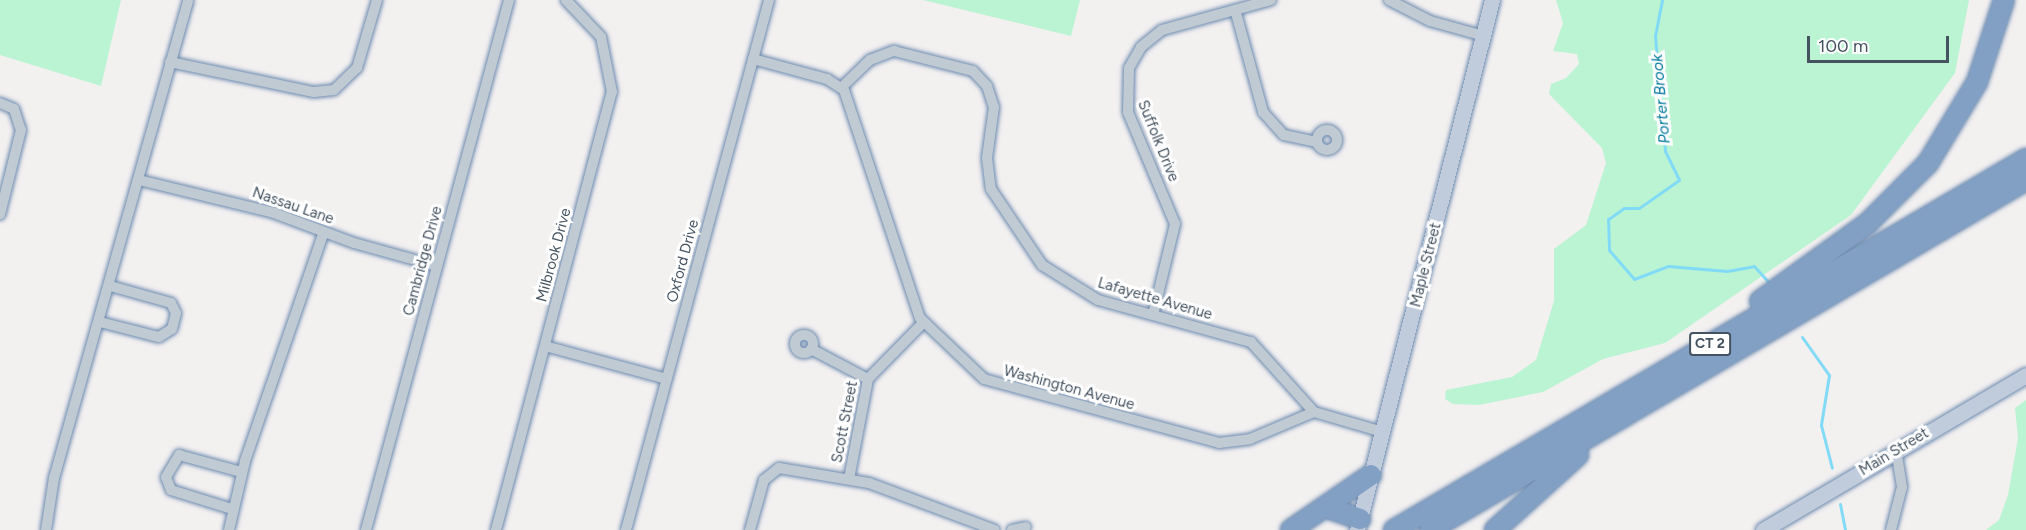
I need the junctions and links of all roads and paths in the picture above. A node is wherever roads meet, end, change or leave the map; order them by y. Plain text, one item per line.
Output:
1 (188, 0) edge
2 (377, 0) edge
3 (509, 0) edge
4 (566, 0) edge
5 (769, 0) edge
6 (1271, 0) edge
7 (1389, 0) edge
8 (1492, 0) edge
9 (2004, 0) edge
10 (1236, 13) junction
11 (1484, 36) junction
12 (753, 59) junction
13 (170, 62) junction
14 (842, 87) junction
15 (0, 103) edge
16 (1317, 142) dead end
17 (2026, 159) edge
18 (138, 180) junction
19 (2026, 180) edge
20 (0, 214) edge
21 (324, 232) junction
22 (437, 266) junction
23 (110, 286) junction
24 (1153, 315) junction
25 (100, 322) junction
26 (923, 323) junction
27 (545, 346) junction
28 (811, 349) dead end
29 (1688, 357) junction
30 (2026, 375) edge
31 (667, 379) junction
32 (868, 379) junction
33 (1650, 401) junction
34 (1314, 412) junction
35 (1383, 432) junction
36 (1896, 450) junction
37 (241, 472) junction
38 (1371, 475) junction
39 (849, 479) junction
40 (232, 508) junction
41 (1328, 508) junction
42 (1358, 525) edge
43 (1026, 527) dead end
44 (46, 530) edge
45 (229, 530) edge
46 (366, 530) edge
47 (496, 530) edge
48 (626, 530) edge
49 (750, 530) edge
50 (995, 530) edge
51 (1012, 530) edge
52 (1291, 530) edge
53 (1394, 530) edge
54 (1430, 530) edge
55 (1495, 530) edge
56 (1763, 530) edge
57 (1891, 530) edge

1 - 13 street
2 - 13 street
3 - 22 street, Cambridge Drive
4 - 27 street, Milbrook Drive
5 - 12 street, Oxford Drive
6 - 10 street, Suffolk Drive
7 - 11 street
8 - 11 street, Maple Street
9 - 29 highway
10 - 16 street
10 - 24 street, Suffolk Drive
11 - 35 street, Maple Street
12 - 14 street
12 - 31 street, Oxford Drive
13 - 18 street
14 - 24 street, Lafayette Avenue
14 - 26 street, Washington Avenue
15 - 20 street
17 - 29 highway, CT 2
18 - 21 street, Nassau Lane
18 - 23 street
19 - 33 highway, CT 2
21 - 22 street, Nassau Lane
21 - 37 street
22 - 46 street, Cambridge Drive
23 - 25 street
23 - 25 street
24 - 34 street, Lafayette Avenue
25 - 44 street
26 - 32 street, Scott Street
26 - 34 street, Washington Avenue
27 - 31 street
27 - 47 street, Milbrook Drive
28 - 32 street
29 - 53 highway, CT 2
30 - 36 street, Main Street
31 - 48 street, Oxford Drive
32 - 39 street, Scott Street
33 - 54 highway, CT 2
33 - 55 highway
34 - 35 street
35 - 38 street, Maple Street
36 - 56 street, Main Street
36 - 57 street
37 - 40 street
37 - 40 street
38 - 41 highway
38 - 42 street, Maple Street
39 - 49 street, Scott Street
39 - 50 street
40 - 45 street
41 - 42 highway
41 - 52 highway
43 - 51 street

